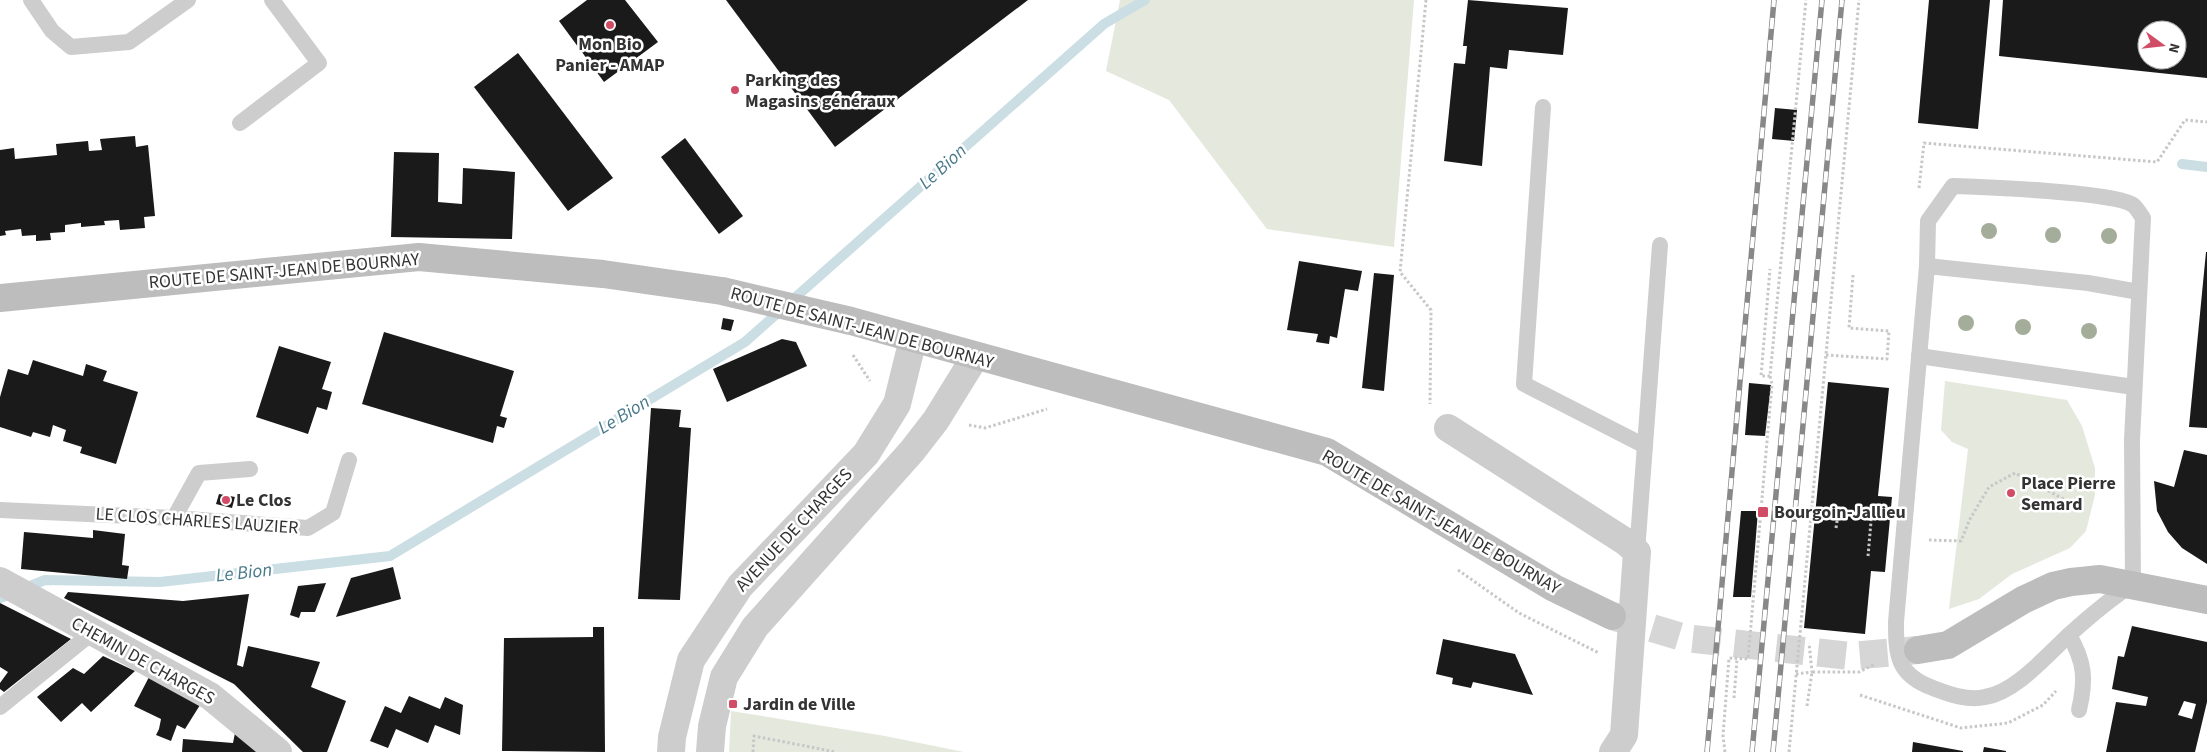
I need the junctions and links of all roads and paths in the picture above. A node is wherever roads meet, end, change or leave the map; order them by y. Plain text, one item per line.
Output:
1 (31, 0) edge
2 (188, 0) edge
3 (272, 0) edge
4 (1426, 0) edge
5 (1806, 0) edge
6 (1859, 0) edge
7 (1543, 107) dead end
8 (240, 123) dead end
9 (1660, 245) dead end
10 (1927, 266) junction
11 (1770, 269) dead end
12 (1853, 275) dead end
13 (2139, 292) junction
14 (0, 298) edge
15 (913, 339) junction
16 (851, 351) dead end
17 (1826, 355) junction
18 (1919, 356) junction
19 (975, 357) junction
20 (1770, 376) junction
21 (2134, 387) junction
22 (897, 404) junction
23 (1055, 411) dead end
24 (936, 420) junction
25 (1448, 428) joint
26 (1645, 446) junction
27 (349, 460) dead end
28 (250, 469) dead end
29 (2069, 502) dead end
30 (0, 510) edge
31 (1872, 510) dead end
32 (1838, 515) dead end
33 (174, 518) junction
34 (1836, 528) dead end
35 (1903, 538) junction
36 (1637, 552) junction
37 (1868, 556) dead end
38 (1454, 567) dead end
39 (1, 582) edge
40 (2132, 584) junction
41 (2207, 600) edge
42 (1612, 616) tunnel mouth
43 (93, 632) junction
44 (2064, 640) junction
45 (1809, 643) dead end
46 (1907, 652) junction
47 (1604, 656) dead end
48 (1748, 659) junction
49 (1812, 672) junction
50 (1796, 674) junction
51 (1734, 698) dead end
52 (1807, 706) dead end
53 (0, 707) edge
54 (2079, 710) dead end
55 (278, 752) edge
56 (671, 752) edge
57 (710, 752) edge
58 (753, 752) edge
59 (836, 752) edge
60 (1613, 752) edge
61 (1725, 752) edge
62 (1789, 752) edge

1 - 2 lane
3 - 8 lane
4 - 25 path
5 - 20 path
6 - 17 path
7 - 26 lane
9 - 26 lane
10 - 13 lane
10 - 13 lane
10 - 18 lane
11 - 20 path
12 - 17 path
13 - 21 lane
14 - 15 main road, ROUTE DE SAINT-JEAN DE BOURNAY
15 - 19 main road, ROUTE DE SAINT-JEAN DE BOURNAY
15 - 22 street, AVENUE DE CHARGES
16 - 22 path
17 - 50 path
18 - 21 lane
18 - 35 lane
19 - 24 street, AVENUE DE CHARGES
19 - 42 main road, ROUTE DE SAINT-JEAN DE BOURNAY
20 - 48 path
21 - 40 lane
22 - 56 street, AVENUE DE CHARGES
23 - 24 path
24 - 57 street, AVENUE DE CHARGES
25 - 36 street
26 - 36 lane
27 - 33 lane, LE CLOS CHARLES LAUZIER
28 - 33 lane
29 - 35 path
30 - 33 lane, LE CLOS CHARLES LAUZIER
31 - 37 path
32 - 34 path
35 - 46 lane
36 - 60 street
38 - 47 path
39 - 43 street, CHEMIN DE CHARGES
40 - 41 main road
40 - 44 lane
40 - 46 main road
43 - 53 lane
43 - 55 street, CHEMIN DE CHARGES
44 - 46 lane
44 - 54 lane
45 - 49 path
46 - 49 path
48 - 51 path
48 - 61 path
49 - 50 path
49 - 52 path
50 - 62 path
58 - 59 path

